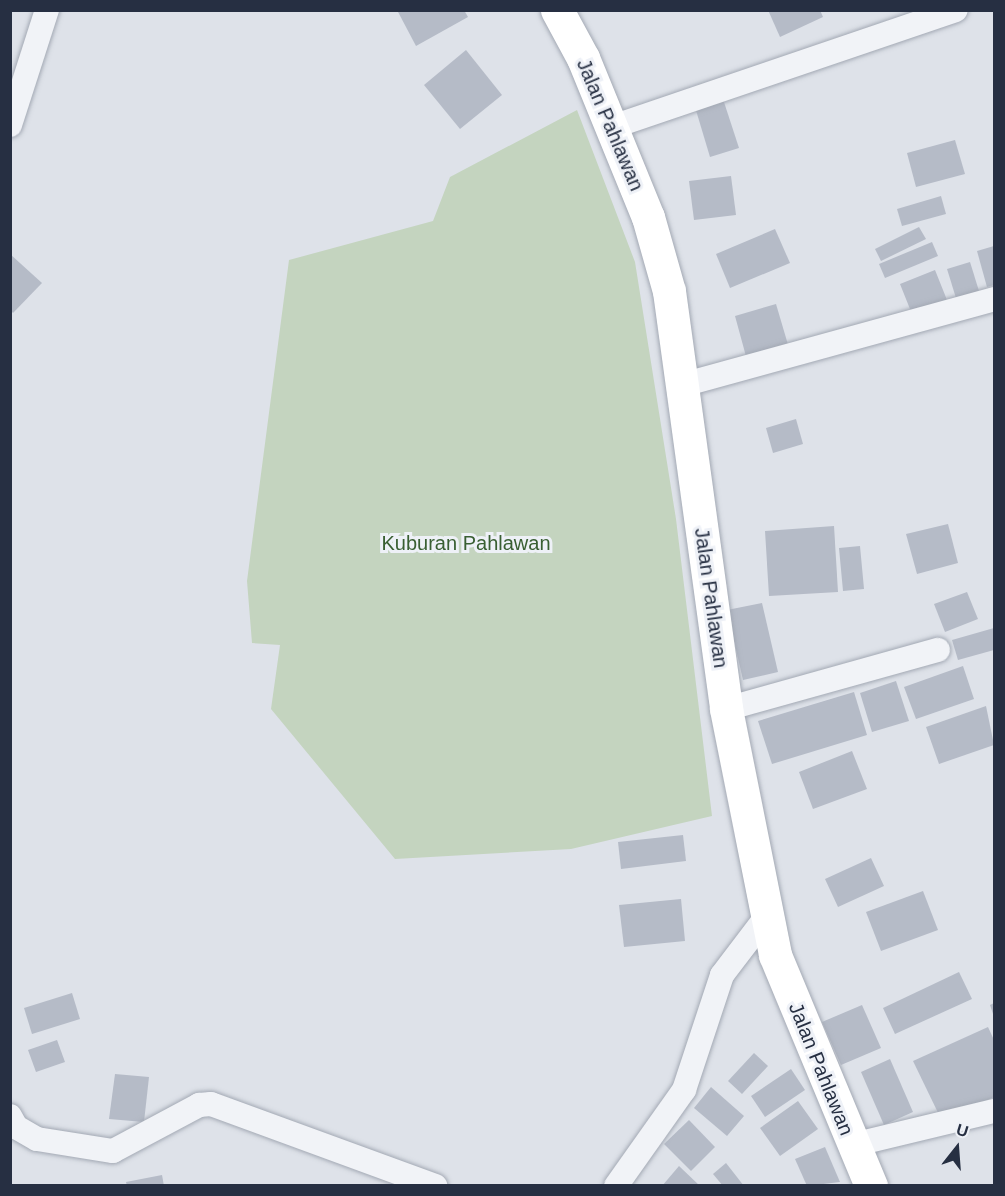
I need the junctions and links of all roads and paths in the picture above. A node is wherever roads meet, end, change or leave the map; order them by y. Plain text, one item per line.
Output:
1 (47, 10) edge
2 (557, 10) edge
3 (956, 10) edge
4 (10, 125) edge
5 (612, 127) junction
6 (994, 299) edge
7 (686, 384) junction
8 (938, 650) dead end
9 (726, 709) junction
10 (767, 916) junction
11 (994, 1111) edge
12 (10, 1116) edge
13 (852, 1145) junction
14 (435, 1185) edge
15 (616, 1185) edge
16 (871, 1185) edge

1 - 4 street
2 - 5 main road, Jalan Pahlawan
3 - 5 street
5 - 7 main road, Jalan Pahlawan
6 - 7 street
7 - 9 main road, Jalan Pahlawan
8 - 9 street
9 - 10 main road, Jalan Pahlawan
10 - 13 main road, Jalan Pahlawan
10 - 15 street
11 - 13 street
12 - 14 street
13 - 16 main road, Jalan Pahlawan

